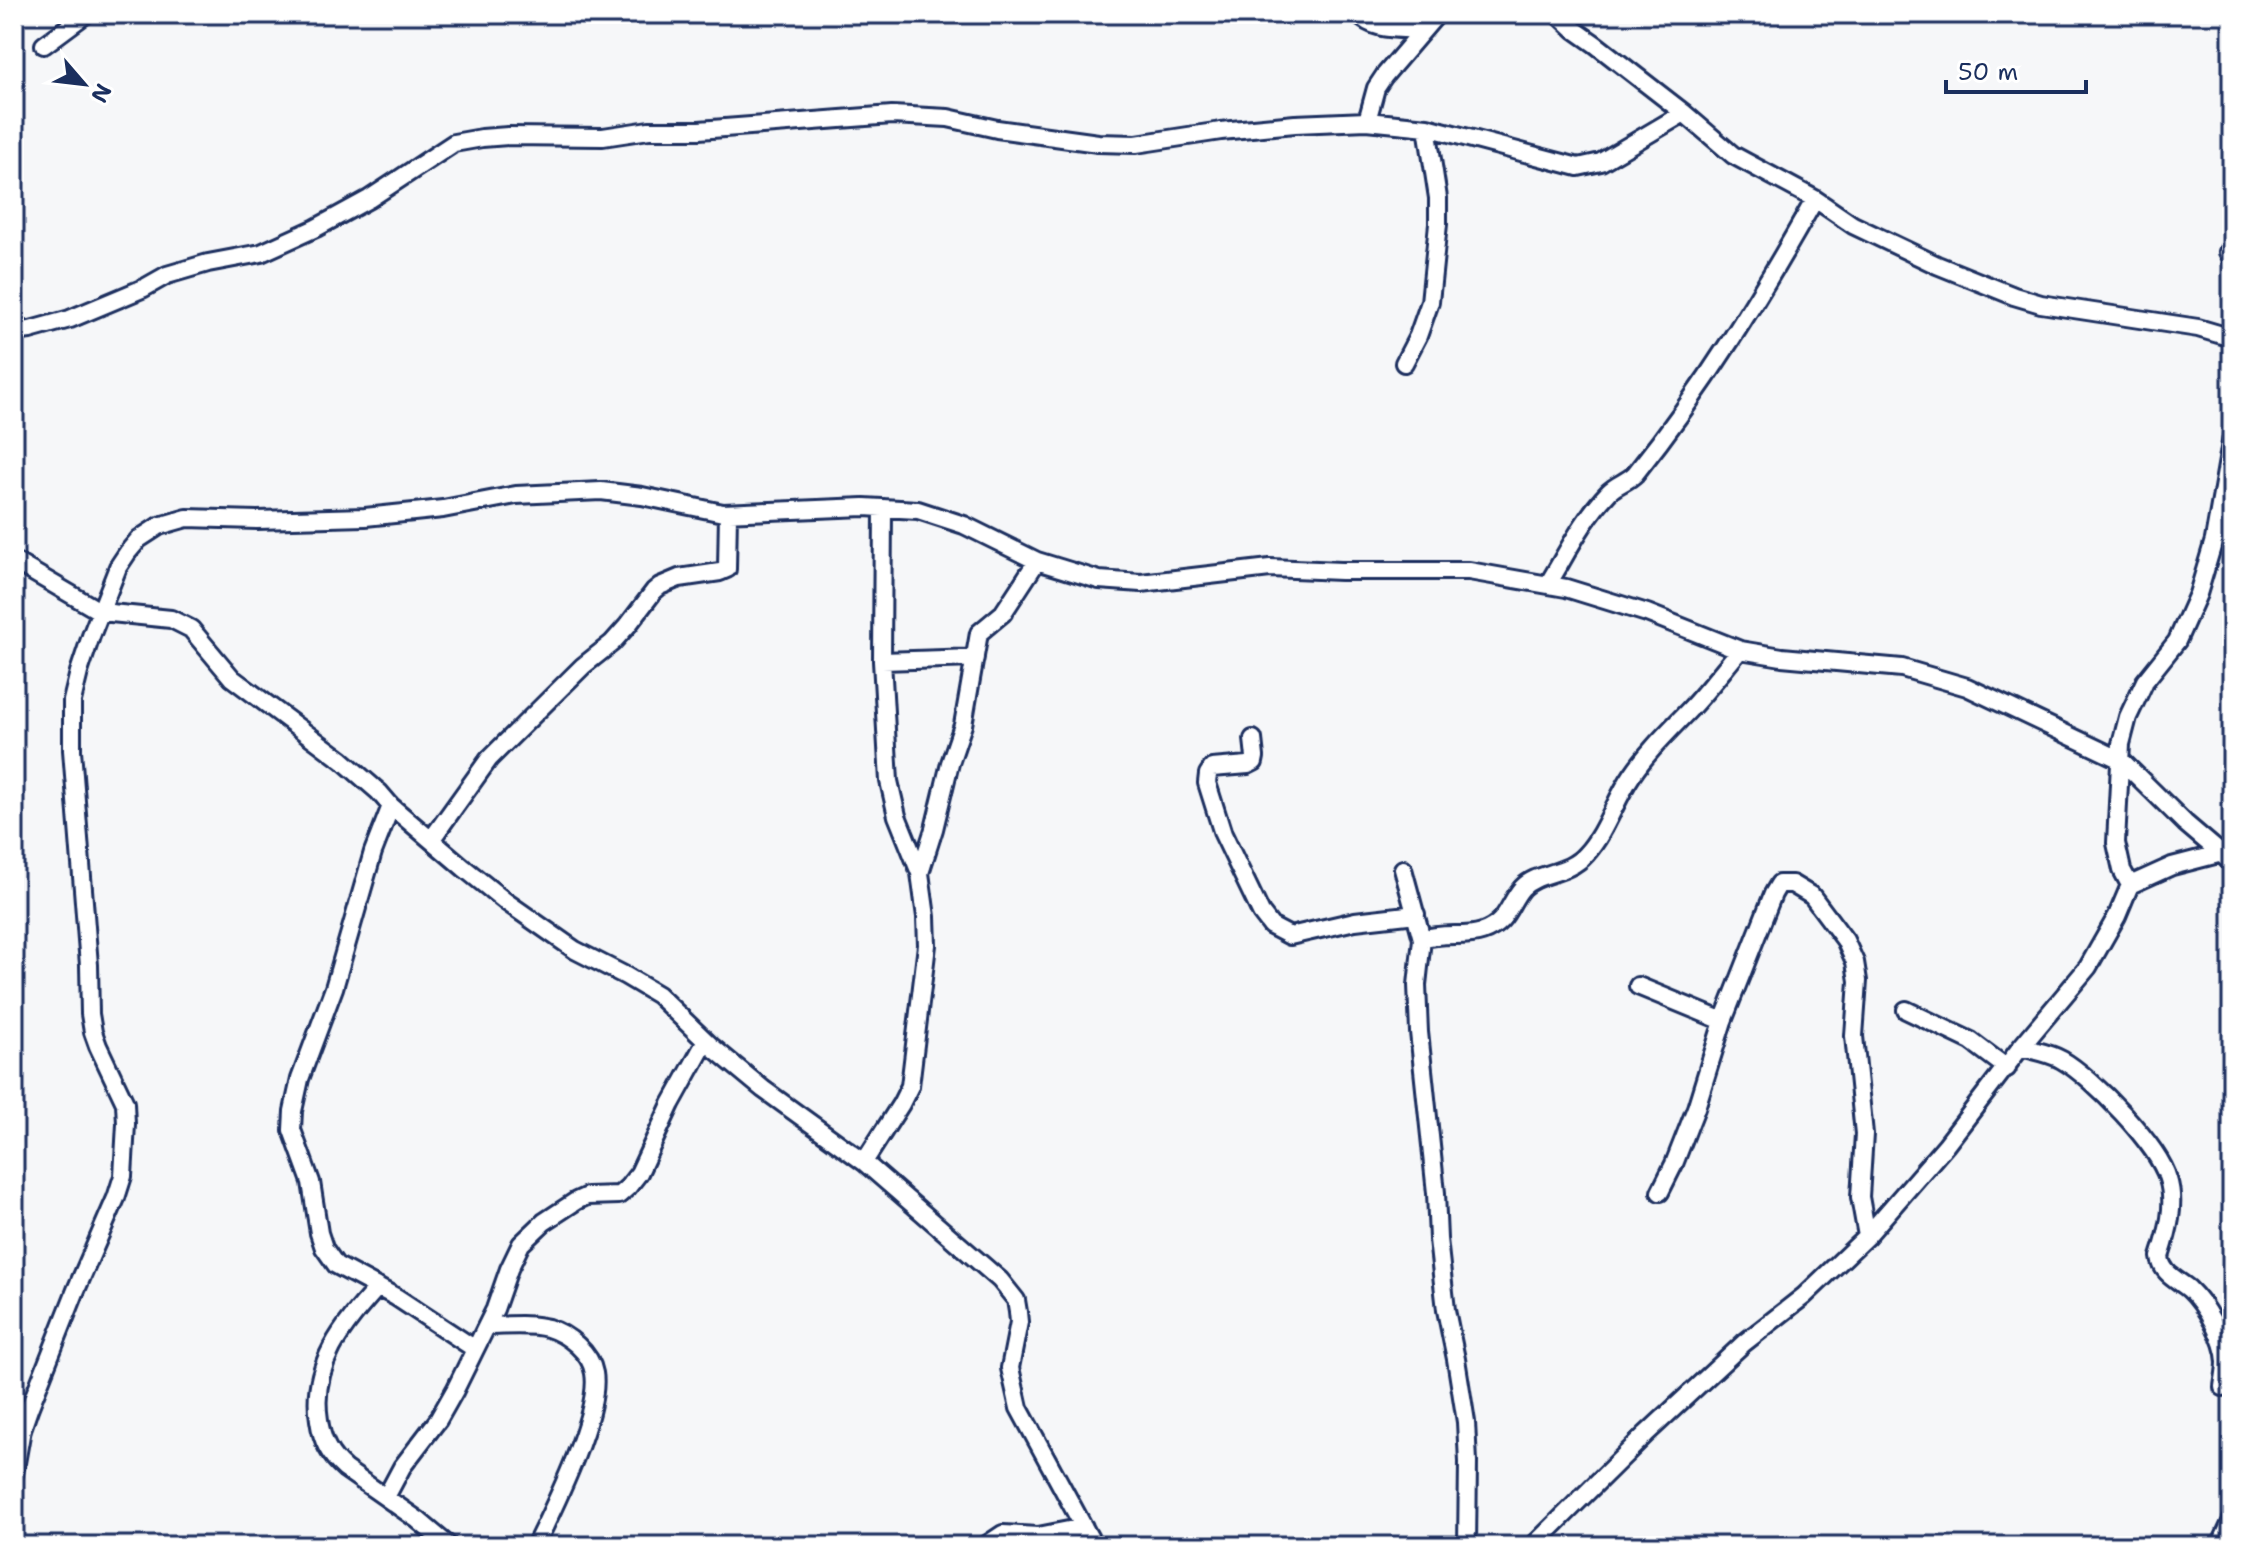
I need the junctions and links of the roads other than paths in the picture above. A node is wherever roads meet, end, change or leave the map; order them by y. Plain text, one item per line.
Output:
1 (86, 14) edge
2 (1358, 14) edge
3 (1437, 14) edge
4 (1558, 14) edge
5 (1423, 30) junction
6 (44, 45) dead end
7 (1684, 113) junction
8 (1367, 121) junction
9 (1427, 127) junction
10 (1815, 199) junction
11 (2232, 243) edge
12 (2232, 258) edge
13 (14, 332) edge
14 (2230, 332) edge
15 (1404, 363) dead end
16 (2232, 437) edge
17 (883, 508) junction
18 (728, 513) junction
19 (14, 561) edge
20 (1037, 561) junction
21 (1548, 584) junction
22 (101, 612) junction
23 (1740, 650) junction
24 (975, 658) junction
25 (882, 661) junction
26 (1253, 739) dead end
27 (2121, 760) junction
28 (391, 806) junction
29 (431, 840) junction
30 (2228, 855) edge
31 (1403, 869) dead end
32 (920, 873) junction
33 (2130, 885) junction
34 (1416, 914) junction
35 (1422, 939) junction
36 (1638, 986) dead end
37 (1906, 1010) dead end
38 (1723, 1021) junction
39 (706, 1041) junction
40 (2021, 1047) junction
41 (2007, 1068) junction
42 (864, 1162) junction
43 (1660, 1192) dead end
44 (1867, 1236) junction
45 (378, 1287) junction
46 (487, 1326) junction
47 (475, 1349) junction
48 (2223, 1387) dead end
49 (14, 1474) edge
50 (386, 1497) junction
51 (2232, 1520) edge
52 (1084, 1527) junction
53 (449, 1546) edge
54 (535, 1546) edge
55 (985, 1546) edge
56 (1094, 1546) edge
57 (1467, 1546) edge
58 (1533, 1546) edge
59 (2220, 1546) edge

1 - 6 street
2 - 5 street
3 - 5 street
4 - 7 street
5 - 8 street
7 - 9 street
7 - 10 street
8 - 9 street
8 - 13 street
9 - 15 street
10 - 14 street
10 - 21 street
11 - 12 street
16 - 27 street
17 - 18 street
17 - 20 street
17 - 25 street
18 - 22 street
18 - 29 street
19 - 22 street
20 - 21 street
20 - 24 street
21 - 23 street
22 - 28 street
22 - 49 street
23 - 27 street
23 - 35 street
24 - 25 street
24 - 32 street
25 - 32 street
26 - 34 street
27 - 30 street
27 - 33 street
28 - 29 street
28 - 45 street
29 - 39 street
30 - 33 street
31 - 34 street
32 - 42 street
33 - 40 street
34 - 35 street
35 - 57 street
36 - 38 street
37 - 41 street
38 - 43 street
38 - 44 street
39 - 42 street
39 - 46 street
40 - 41 street
40 - 48 street
41 - 44 street
42 - 52 street
44 - 58 street
45 - 47 street
45 - 50 street
46 - 47 street
46 - 54 street
47 - 50 street
50 - 53 street
51 - 59 street
52 - 55 street
52 - 56 street

